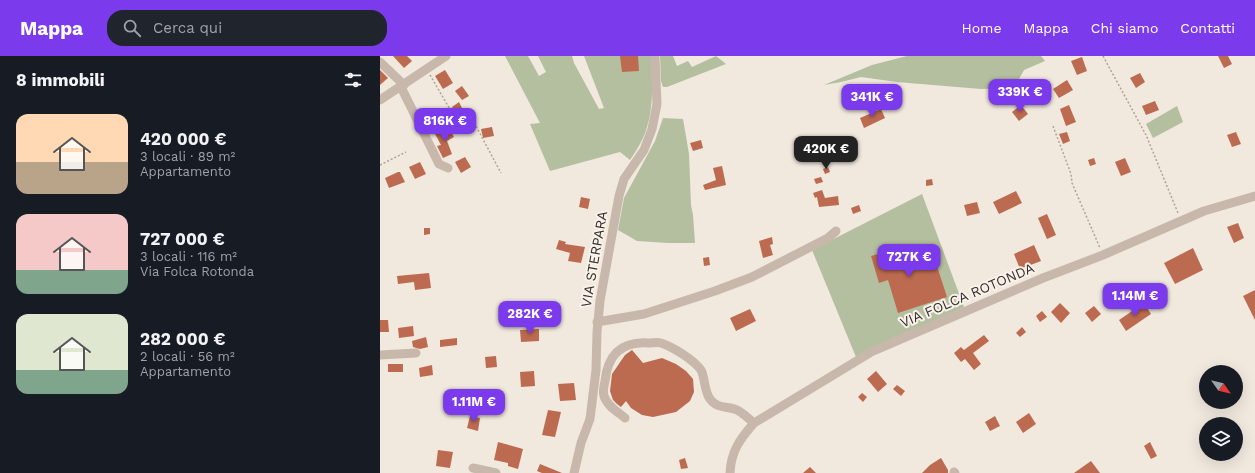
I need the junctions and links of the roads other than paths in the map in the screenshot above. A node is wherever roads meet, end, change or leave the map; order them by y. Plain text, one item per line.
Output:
1 (446, 56) edge
2 (655, 56) edge
3 (380, 62) edge
4 (402, 86) junction
5 (380, 100) edge
6 (448, 168) dead end
7 (1255, 196) edge
8 (836, 231) dead end
9 (597, 322) junction
10 (416, 353) dead end
11 (380, 355) edge
12 (625, 418) dead end
13 (754, 423) junction
14 (473, 468) dead end
15 (496, 473) edge
16 (574, 473) edge
17 (730, 473) edge

1 - 4 street
2 - 9 street, VIA STERPARA
3 - 4 street
4 - 5 street
4 - 6 street
7 - 13 street, VIA FOLCA ROTONDA
8 - 9 street
9 - 16 street, VIA STERPARA
10 - 11 street
12 - 13 street
13 - 17 street, VIA FOLCA ROTONDA
14 - 15 street

